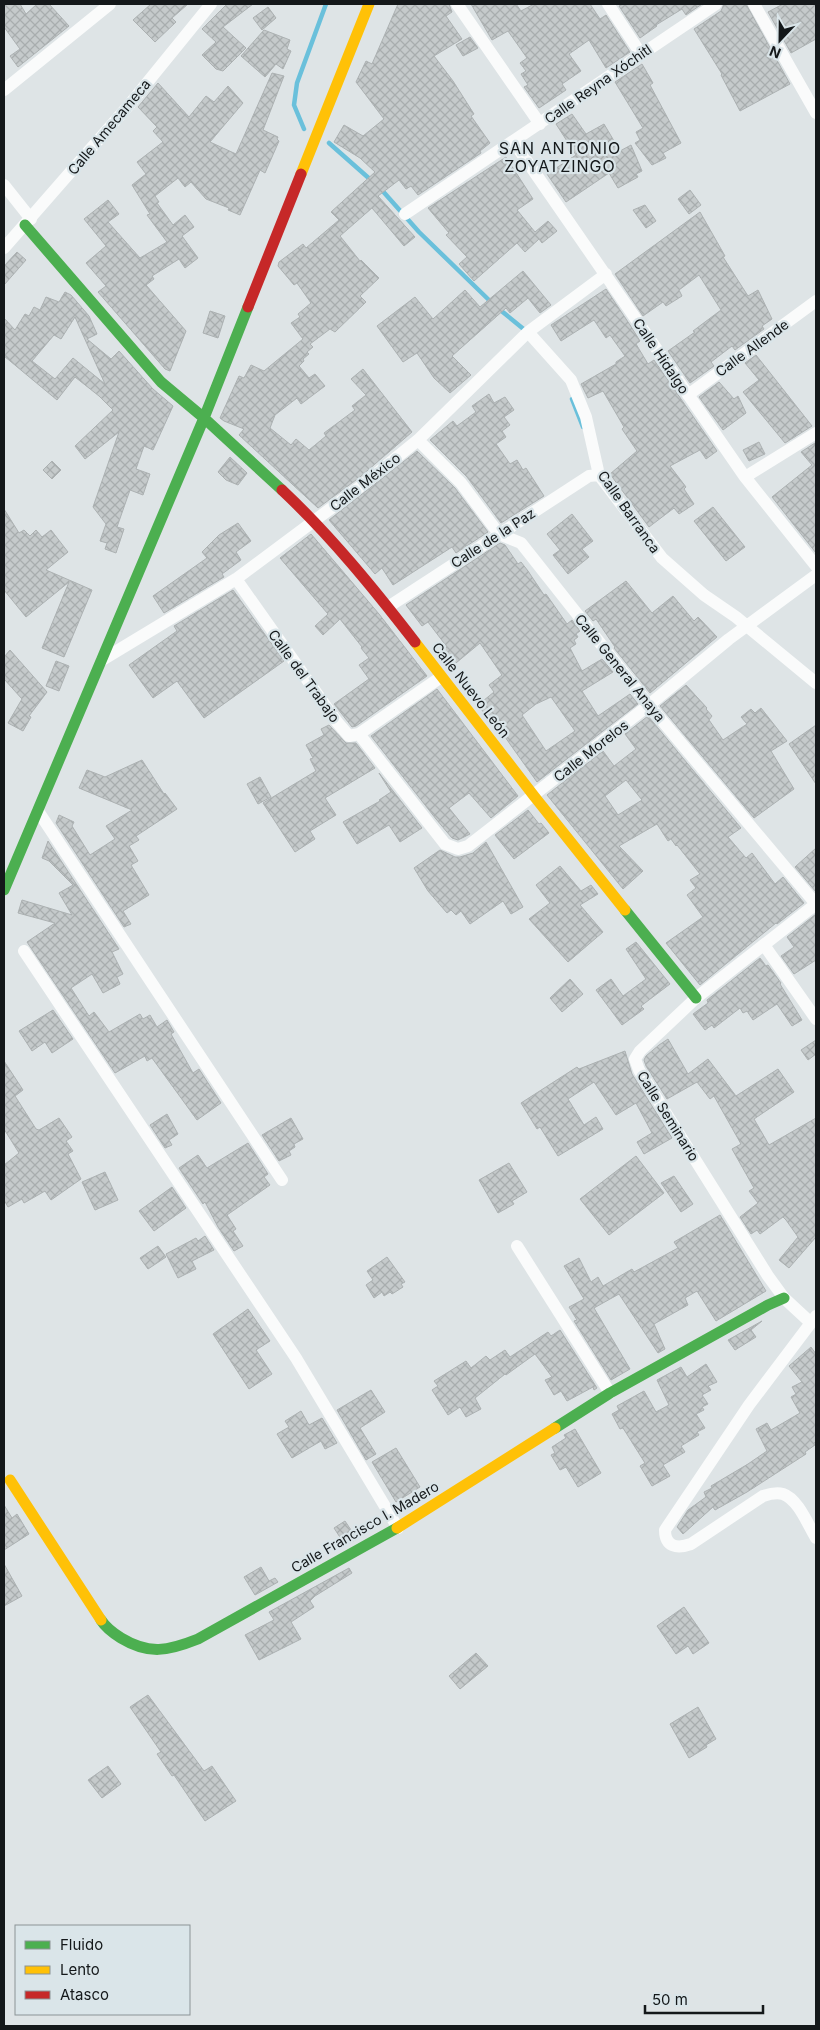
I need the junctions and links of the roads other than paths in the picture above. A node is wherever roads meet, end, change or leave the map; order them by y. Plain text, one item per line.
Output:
1 (110, 4) edge
2 (211, 4) edge
3 (368, 4) edge
4 (457, 4) edge
5 (608, 4) edge
6 (716, 4) edge
7 (754, 4) edge
8 (641, 54) junction
9 (4, 90) edge
10 (816, 113) edge
11 (540, 124) junction
12 (513, 141) junction
13 (4, 185) edge
14 (405, 214) dead end
15 (28, 222) junction
16 (4, 248) edge
17 (606, 274) junction
18 (816, 301) edge
19 (528, 332) junction
20 (688, 395) junction
21 (204, 418) junction
22 (816, 433) edge
23 (418, 440) junction
24 (599, 475) junction
25 (745, 477) junction
26 (315, 520) junction
27 (499, 534) junction
28 (816, 566) edge
29 (816, 574) edge
30 (236, 580) junction
31 (388, 607) junction
32 (101, 661) junction
33 (441, 677) junction
34 (816, 683) edge
35 (649, 705) junction
36 (359, 734) junction
37 (534, 796) junction
38 (38, 811) junction
39 (458, 849) joint
40 (4, 890) edge
41 (816, 904) edge
42 (764, 944) junction
43 (24, 951) dead end
44 (696, 998) junction
45 (816, 1019) edge
46 (282, 1180) dead end
47 (517, 1246) dead end
48 (784, 1298) junction
49 (814, 1319) edge
50 (610, 1394) junction
51 (10, 1480) dead end
52 (398, 1528) junction
53 (816, 1538) edge

1 - 9 street
2 - 15 street, Calle Amecameca
3 - 21 street
4 - 11 street
5 - 8 street
6 - 8 street, Calle Reyna Xóchitl
7 - 10 street
8 - 11 street, Calle Reyna Xóchitl
11 - 12 street, Calle Reyna Xóchitl
12 - 14 street, Calle Reyna Xóchitl
12 - 17 street, Calle Hidalgo
13 - 15 street
15 - 16 street, Calle Amecameca
15 - 21 street, Calle Nuevo León
17 - 19 street, Calle México
17 - 20 street, Calle Hidalgo
18 - 20 street, Calle Allende
19 - 23 street, Calle México
19 - 24 street, Calle Barranca
20 - 25 street, Calle Hidalgo
21 - 26 street, Calle Nuevo León
21 - 32 street
22 - 25 street
23 - 26 street, Calle México
23 - 27 street, Calle General Anaya
24 - 27 street, Calle de la Paz
24 - 34 street, Calle Barranca
25 - 28 street, Calle Hidalgo
26 - 30 street, Calle México
26 - 31 street, Calle Nuevo León
27 - 31 street, Calle de la Paz
27 - 35 street, Calle General Anaya
29 - 35 street, Calle Morelos
30 - 32 street, Calle México
30 - 36 street, Calle del Trabajo
31 - 33 street, Calle Nuevo León
32 - 38 street
33 - 36 street
33 - 37 street, Calle Nuevo León
35 - 37 street, Calle Morelos
35 - 41 street, Calle General Anaya
36 - 39 street, Calle del Trabajo
37 - 39 street, Calle Morelos
37 - 44 street, Calle Nuevo León
38 - 40 street
38 - 46 street
41 - 42 street, Calle Seminario
42 - 44 street, Calle Seminario
42 - 45 street
43 - 52 street
44 - 48 street, Calle Seminario
47 - 50 street
48 - 49 street
48 - 50 street, Calle Francisco I. Madero
49 - 53 street
50 - 52 street, Calle Francisco I. Madero
51 - 52 street, Calle Francisco I. Madero

